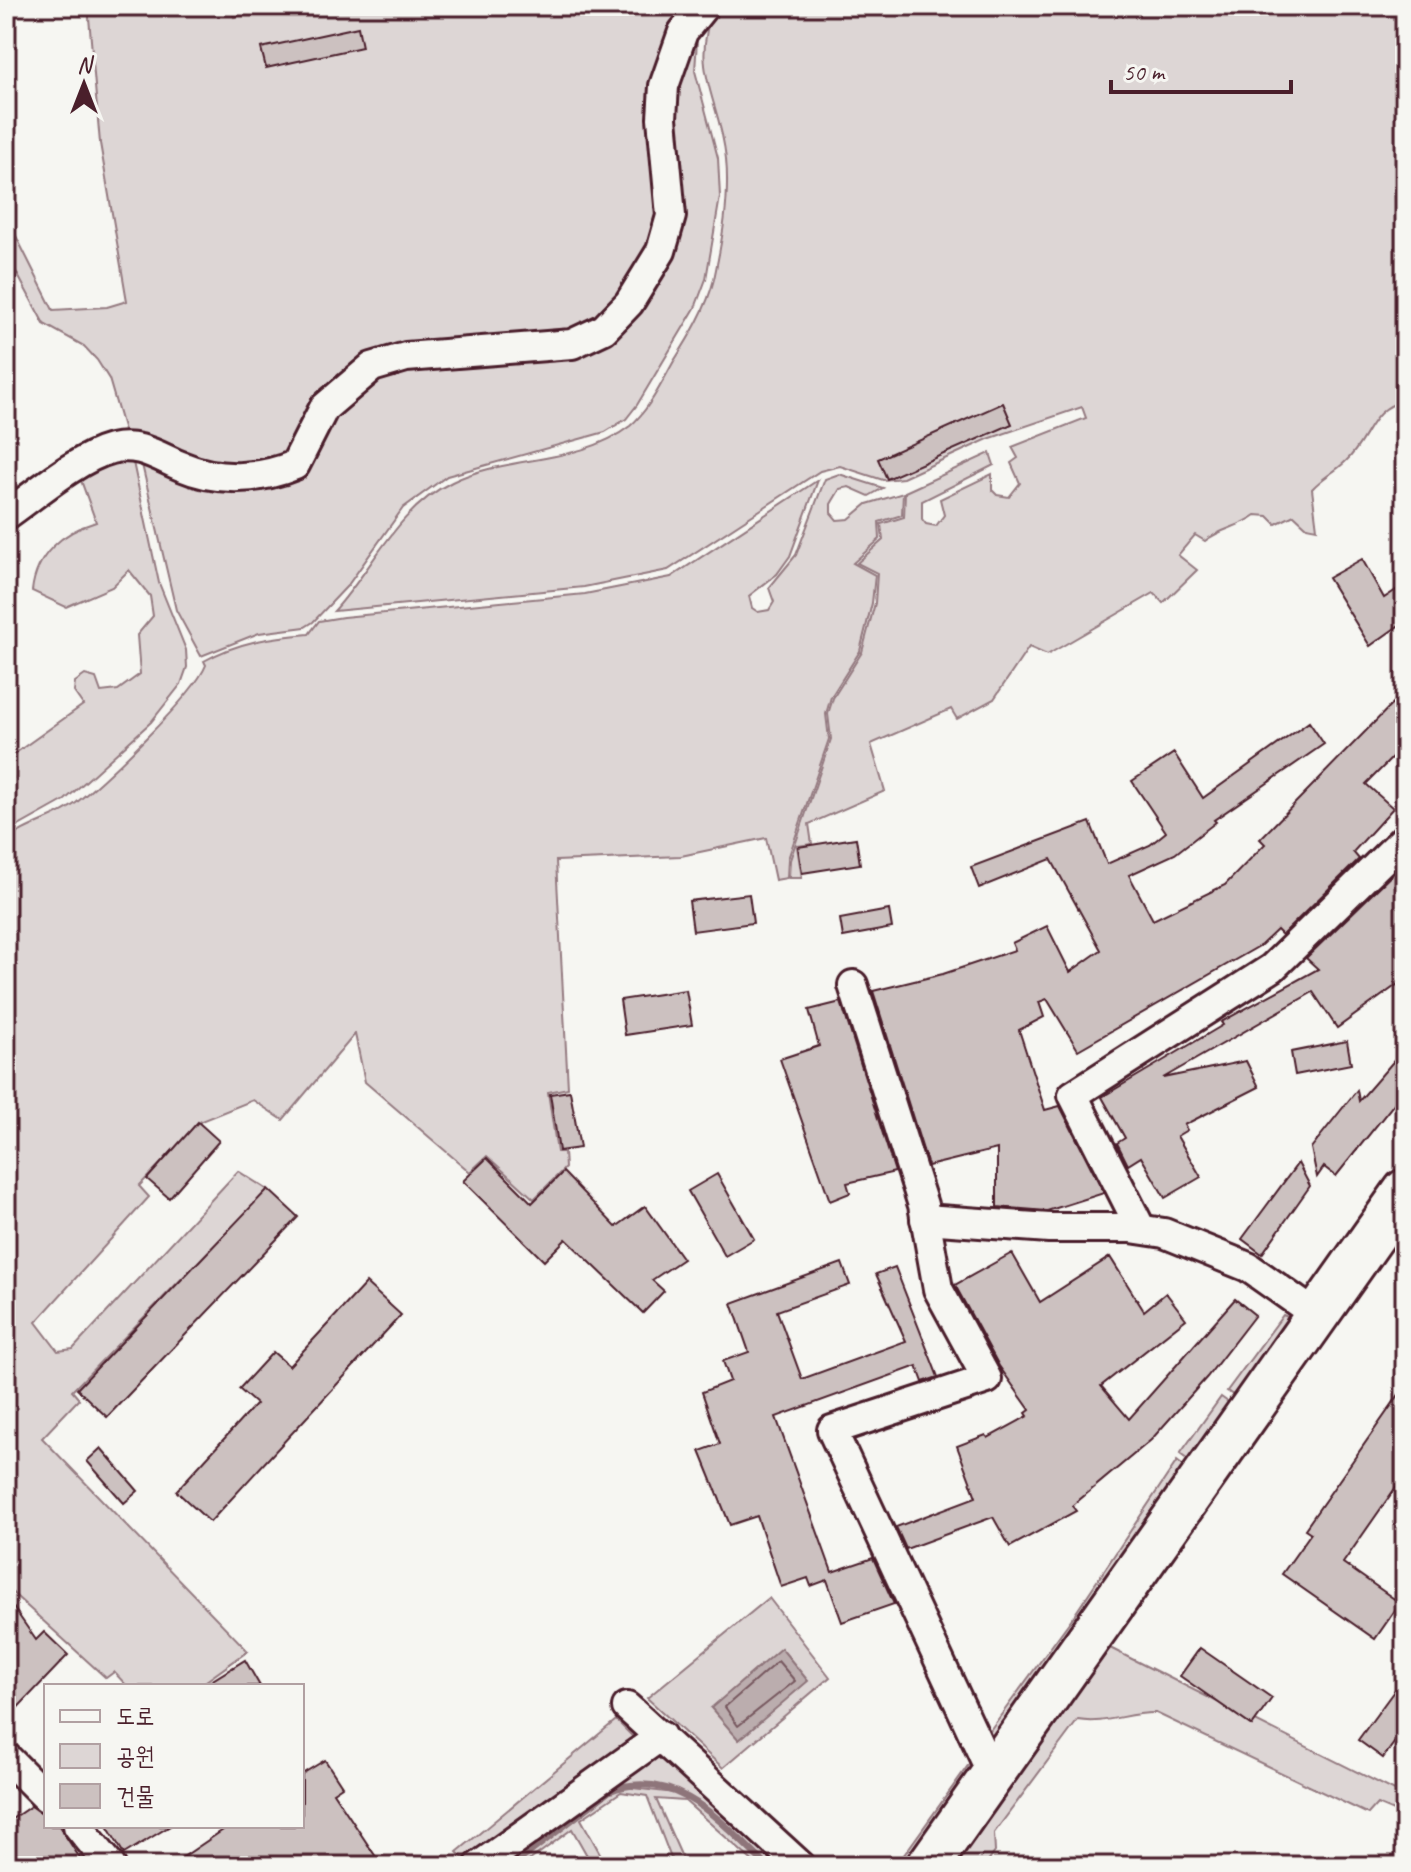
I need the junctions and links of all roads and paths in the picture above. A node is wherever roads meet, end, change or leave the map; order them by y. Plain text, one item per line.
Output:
1 (704, 6) edge
2 (6, 515) edge
3 (1405, 838) edge
4 (853, 985) dead end
5 (1405, 1191) edge
6 (925, 1219) junction
7 (1141, 1229) junction
8 (1316, 1315) junction
9 (627, 1707) dead end
10 (661, 1736) junction
11 (6, 1757) edge
12 (992, 1774) junction
13 (44, 1795) edge
14 (80, 1828) edge
15 (111, 1866) edge
16 (479, 1866) edge
17 (801, 1866) edge
18 (928, 1866) edge

1 - 2 street
3 - 7 street
4 - 6 street
5 - 8 main road
6 - 7 street
6 - 12 street
7 - 8 street
8 - 12 main road
9 - 10 street
10 - 16 street
10 - 17 street
11 - 13 street
12 - 18 main road
14 - 15 street

